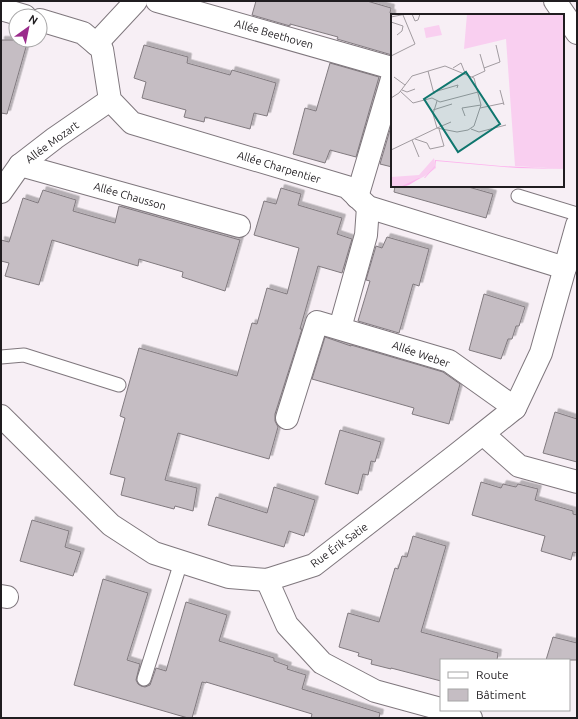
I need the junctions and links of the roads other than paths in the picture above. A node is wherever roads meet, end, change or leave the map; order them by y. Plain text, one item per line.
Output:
1 (136, 1) edge
2 (157, 1) edge
3 (555, 1) edge
4 (564, 14) edge
5 (564, 14) edge
6 (48, 23) edge
7 (577, 33) edge
8 (96, 44) junction
9 (391, 68) edge
10 (391, 87) edge
11 (110, 100) junction
12 (389, 103) edge
13 (20, 165) junction
14 (1, 192) edge
15 (518, 196) dead end
16 (363, 202) junction
17 (577, 214) edge
18 (577, 225) edge
19 (239, 226) dead end
20 (565, 268) junction
21 (340, 328) junction
22 (1, 357) edge
23 (119, 385) dead end
24 (515, 408) junction
25 (1, 416) edge
26 (287, 418) dead end
27 (483, 434) junction
28 (577, 482) edge
29 (181, 562) junction
30 (267, 580) junction
31 (144, 679) dead end
32 (440, 709) edge
33 (446, 711) edge
34 (471, 718) edge

1 - 8 street
2 - 9 street, Allée Beethoven
3 - 4 street
5 - 7 street
6 - 8 street
8 - 11 street
10 - 12 street
11 - 13 street, Allée Mozart
11 - 16 street, Allée Charpentier
12 - 16 street
13 - 14 street, Allée Mozart
13 - 19 street, Allée Chausson
15 - 17 lane
16 - 20 street, Allée Charpentier
16 - 21 street
18 - 20 street, Rue Érik Satie
20 - 24 street, Rue Érik Satie
21 - 24 street, Allée Weber
21 - 26 street, Allée Weber
22 - 23 lane
24 - 27 street, Rue Érik Satie
25 - 29 street, Rue Érik Satie
27 - 28 street
27 - 30 street, Rue Érik Satie
29 - 30 street, Rue Érik Satie
29 - 31 lane
30 - 32 street
33 - 34 street

